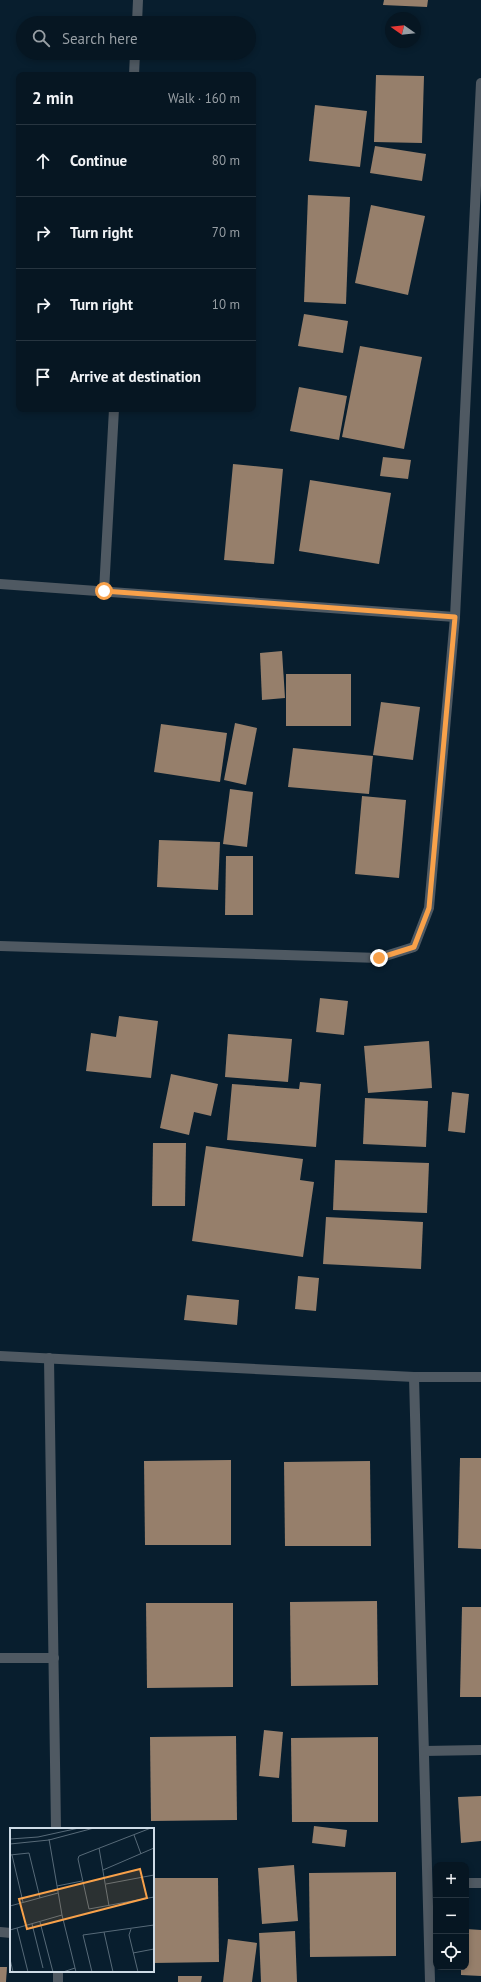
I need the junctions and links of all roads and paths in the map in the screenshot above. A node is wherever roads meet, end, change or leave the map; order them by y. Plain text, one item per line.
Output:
1 (138, 0) edge
2 (137, 16) edge
3 (135, 60) edge
4 (134, 72) edge
5 (481, 83) edge
6 (114, 412) edge
7 (0, 584) edge
8 (104, 591) junction
9 (455, 617) junction
10 (0, 946) edge
11 (0, 1356) edge
12 (49, 1358) junction
13 (414, 1377) junction
14 (481, 1377) edge
15 (0, 1658) edge
16 (54, 1658) junction
17 (481, 1750) edge
18 (424, 1751) junction
19 (56, 1828) edge
20 (431, 1883) edge
21 (469, 1883) edge
22 (481, 1883) edge
23 (430, 1982) edge

1 - 2 street
3 - 4 street
5 - 9 street
6 - 8 street
7 - 8 street
8 - 9 street
9 - 10 street
11 - 12 street
12 - 13 street
12 - 16 street
13 - 14 street
13 - 18 street
15 - 16 street
16 - 19 street
17 - 18 street
18 - 20 street
20 - 23 street
21 - 22 street

